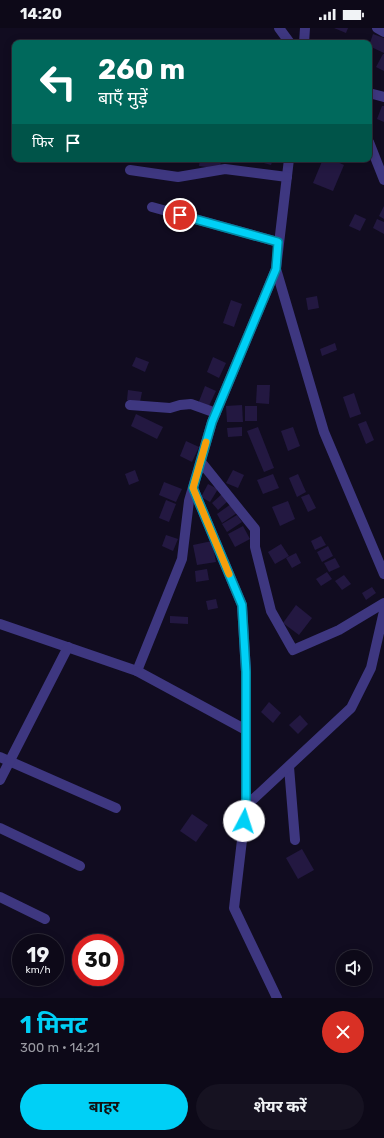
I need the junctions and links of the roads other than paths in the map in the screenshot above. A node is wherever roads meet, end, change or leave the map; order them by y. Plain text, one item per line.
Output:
1 (279, 28) edge
2 (305, 28) edge
3 (288, 40) edge
4 (304, 40) edge
5 (372, 94) edge
6 (384, 97) edge
7 (372, 150) edge
8 (289, 162) edge
9 (130, 170) dead end
10 (287, 177) junction
11 (384, 180) edge
12 (152, 207) dead end
13 (278, 242) junction
14 (276, 269) junction
15 (130, 405) dead end
16 (216, 413) junction
17 (201, 462) junction
18 (193, 488) junction
19 (384, 574) edge
20 (384, 603) edge
21 (384, 611) edge
22 (0, 624) edge
23 (68, 647) junction
24 (137, 671) junction
25 (246, 730) junction
26 (0, 757) edge
27 (10, 761) junction
28 (289, 767) junction
29 (0, 780) edge
30 (246, 806) junction
31 (116, 808) dead end
32 (0, 828) edge
33 (295, 840) dead end
34 (80, 866) dead end
35 (0, 897) edge
36 (45, 918) dead end
37 (277, 998) edge

1 - 3 street
2 - 4 street
5 - 6 street
7 - 11 street
8 - 10 street
9 - 10 street
10 - 13 street
12 - 13 street
13 - 14 street
14 - 16 street
14 - 19 street
15 - 16 street
16 - 17 street
17 - 18 street
17 - 20 street
18 - 24 street
18 - 25 street
21 - 28 street
22 - 23 street
23 - 24 street
23 - 27 street
24 - 25 street
25 - 30 street
26 - 27 street
27 - 29 street
27 - 31 street
28 - 30 street
28 - 33 street
30 - 37 street
32 - 34 street
35 - 36 street

